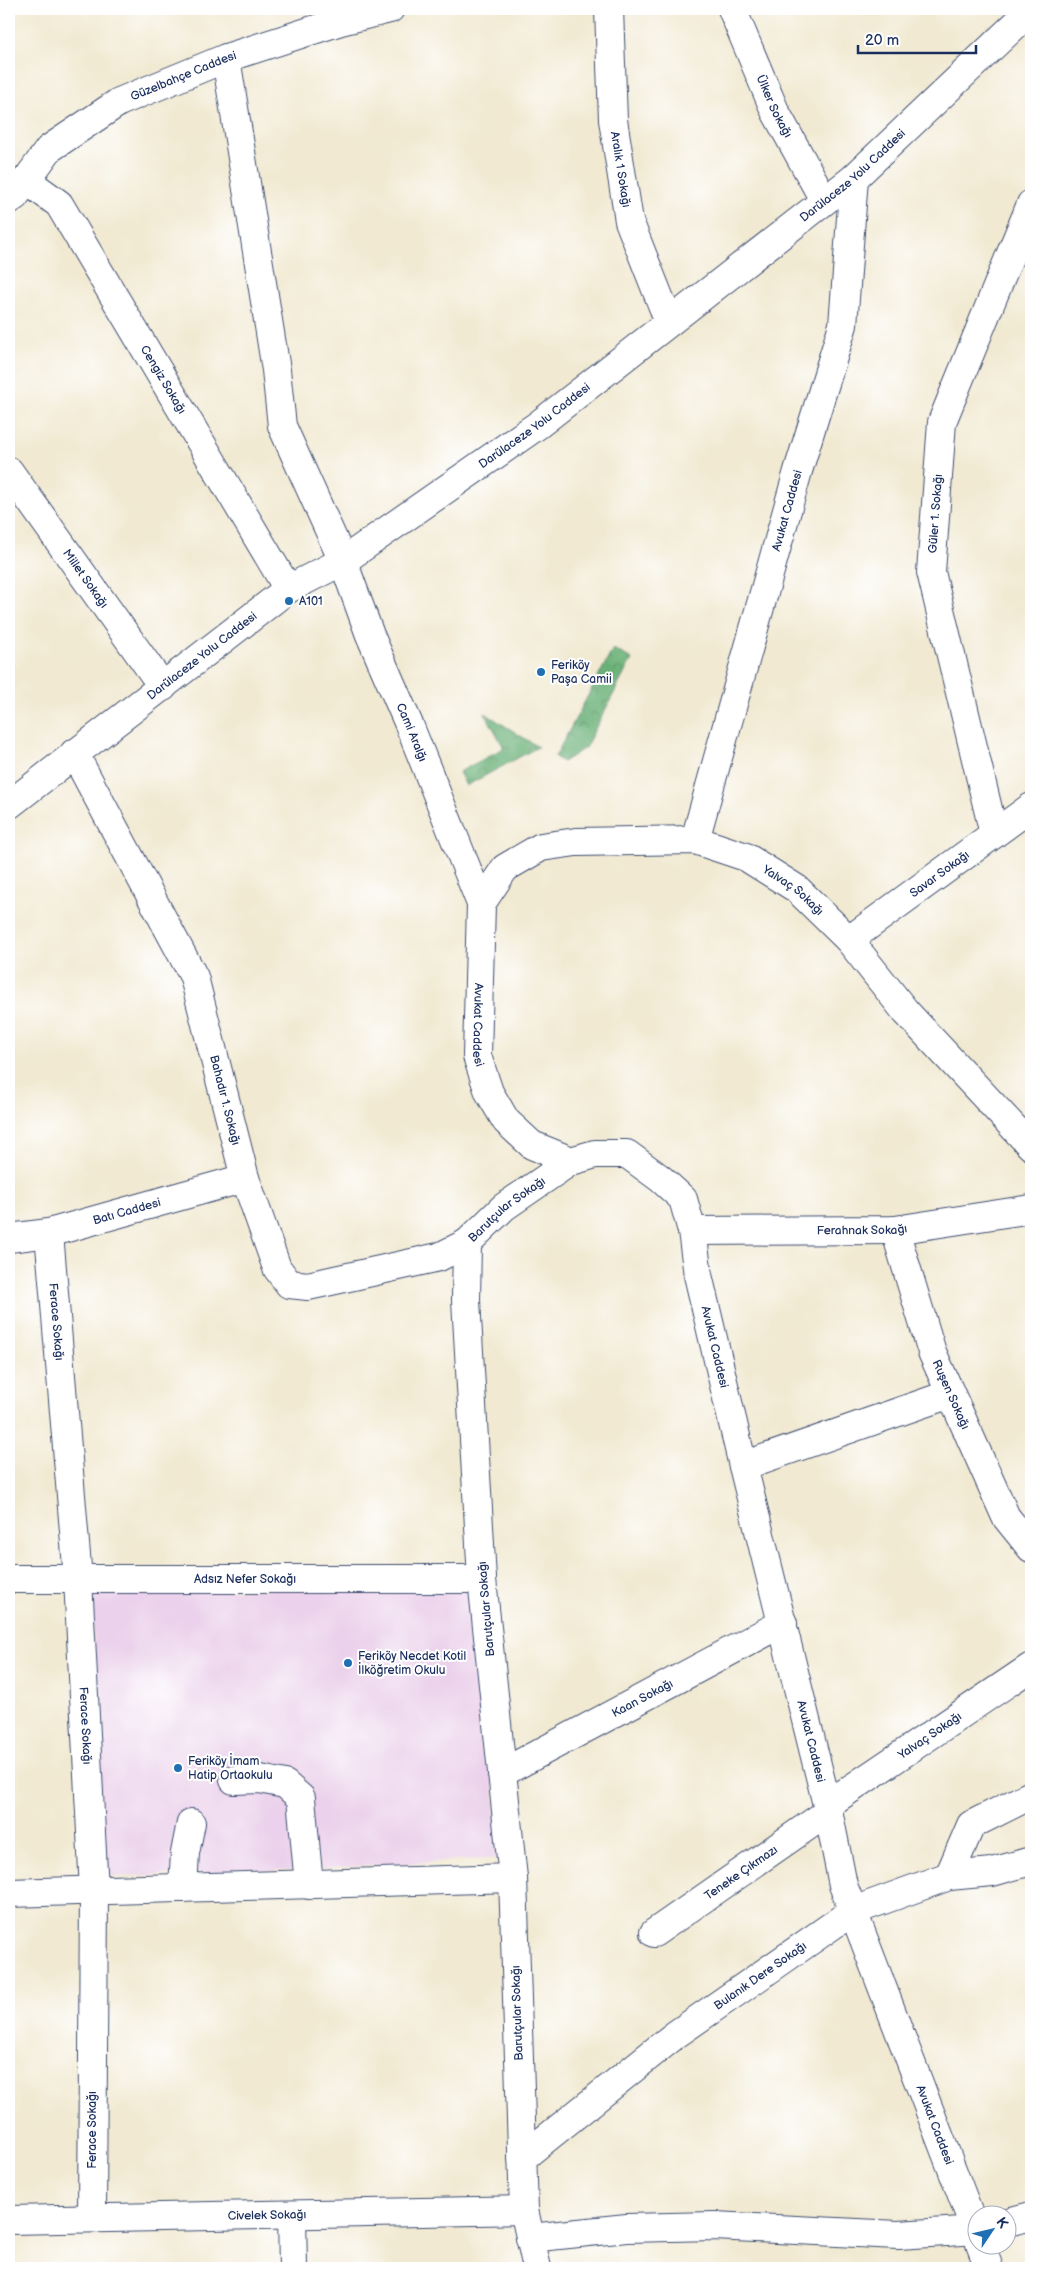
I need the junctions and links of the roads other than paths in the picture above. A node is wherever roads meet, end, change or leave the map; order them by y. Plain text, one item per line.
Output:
1 (390, 9) edge
2 (609, 9) edge
3 (732, 9) edge
4 (1031, 10) edge
5 (226, 58) junction
6 (854, 178) junction
7 (26, 180) junction
8 (9, 200) edge
9 (824, 200) junction
10 (1031, 204) edge
11 (669, 322) junction
12 (9, 471) edge
13 (343, 561) junction
14 (288, 589) junction
15 (163, 687) junction
16 (74, 753) junction
17 (9, 806) edge
18 (1031, 807) edge
19 (994, 834) junction
20 (695, 840) junction
21 (481, 904) junction
22 (849, 940) junction
23 (1031, 1146) edge
24 (572, 1161) junction
25 (245, 1178) junction
26 (1031, 1209) edge
27 (895, 1230) junction
28 (692, 1231) junction
29 (49, 1233) junction
30 (9, 1238) edge
31 (467, 1243) junction
32 (950, 1394) junction
33 (743, 1466) junction
34 (1031, 1548) edge
35 (9, 1579) edge
36 (78, 1579) junction
37 (482, 1580) junction
38 (783, 1623) junction
39 (1031, 1666) edge
40 (502, 1773) junction
41 (234, 1780) dead end
42 (1031, 1795) edge
43 (827, 1809) junction
44 (191, 1823) dead end
45 (1031, 1861) edge
46 (949, 1876) junction
47 (513, 1878) junction
48 (309, 1885) junction
49 (183, 1888) junction
50 (94, 1891) junction
51 (9, 1892) edge
52 (853, 1911) junction
53 (654, 1933) dead end
54 (522, 2158) junction
55 (524, 2210) junction
56 (968, 2210) edge
57 (292, 2214) junction
58 (1031, 2216) edge
59 (92, 2218) junction
60 (1018, 2219) edge
61 (9, 2220) edge
62 (968, 2236) edge
63 (530, 2238) junction
64 (984, 2254) edge
65 (292, 2268) edge
66 (537, 2268) edge
67 (989, 2268) edge

1 - 5 street, Güzelbahçe Caddesi
2 - 11 street, Aralık 1 Sokağı
3 - 9 street, Ülker Sokağı
4 - 6 street, Darülaceze Yolu Caddesi
5 - 7 street, Güzelbahçe Caddesi
5 - 13 street, Cami Aralğı
6 - 9 street, Darülaceze Yolu Caddesi
6 - 20 street, Avukat Caddesi
7 - 8 street, Güzelbahçe Caddesi
7 - 14 street, Cengiz Sokağı
9 - 11 street, Darülaceze Yolu Caddesi
10 - 19 street, Güler 1. Sokağı
11 - 13 street, Darülaceze Yolu Caddesi
12 - 15 street, Millet Sokağı
13 - 14 street, Darülaceze Yolu Caddesi
13 - 21 street, Cami Aralğı
14 - 15 street, Darülaceze Yolu Caddesi
15 - 16 street, Darülaceze Yolu Caddesi
16 - 17 street, Darülaceze Yolu Caddesi
16 - 25 street, Bahadır 1. Sokağı
18 - 19 street, Savar Sokağı
19 - 22 street, Savar Sokağı
20 - 21 street, Yalvaç Sokağı
20 - 22 street, Yalvaç Sokağı
21 - 24 street, Avukat Caddesi
22 - 23 street, Yalvaç Sokağı
24 - 28 street, Barutçular Sokağı
24 - 31 street, Barutçular Sokağı
25 - 29 street, Batı Caddesi
25 - 31 street, Bahadır 1. Sokağı
26 - 27 street, Ferahnak Sokağı
27 - 28 street, Ferahnak Sokağı
27 - 32 street, Ruşen Sokağı
28 - 33 street, Avukat Caddesi
29 - 30 street, Batı Caddesi
29 - 36 street, Ferace Sokağı
31 - 37 street, Barutçular Sokağı
32 - 33 street
32 - 34 street, Ruşen Sokağı
33 - 38 street, Avukat Caddesi
35 - 36 street, Adsız Nefer Sokağı
36 - 37 street, Adsız Nefer Sokağı
36 - 50 street, Ferace Sokağı
37 - 40 street, Barutçular Sokağı
38 - 40 street, Kaan Sokağı
38 - 43 street, Avukat Caddesi
39 - 43 street, Yalvaç Sokağı
40 - 47 street, Barutçular Sokağı
41 - 48 street
42 - 46 street
43 - 52 street, Avukat Caddesi
43 - 53 street, Teneke Çıkmazı
44 - 49 street
45 - 46 street, Bulanık Dere Sokağı
46 - 52 street, Bulanık Dere Sokağı
47 - 48 street
47 - 54 street, Barutçular Sokağı
48 - 49 street
49 - 50 street
50 - 51 street
50 - 59 street, Ferace Sokağı
52 - 54 street, Bulanık Dere Sokağı
52 - 56 street, Avukat Caddesi
54 - 55 street, Barutçular Sokağı
55 - 57 street, Civelek Sokağı
55 - 63 street, Barutçular Sokağı
57 - 59 street, Civelek Sokağı
57 - 65 street
58 - 60 street
59 - 61 street, Civelek Sokağı
62 - 63 street
63 - 66 street, Barutçular Sokağı
64 - 67 street, Avukat Caddesi

